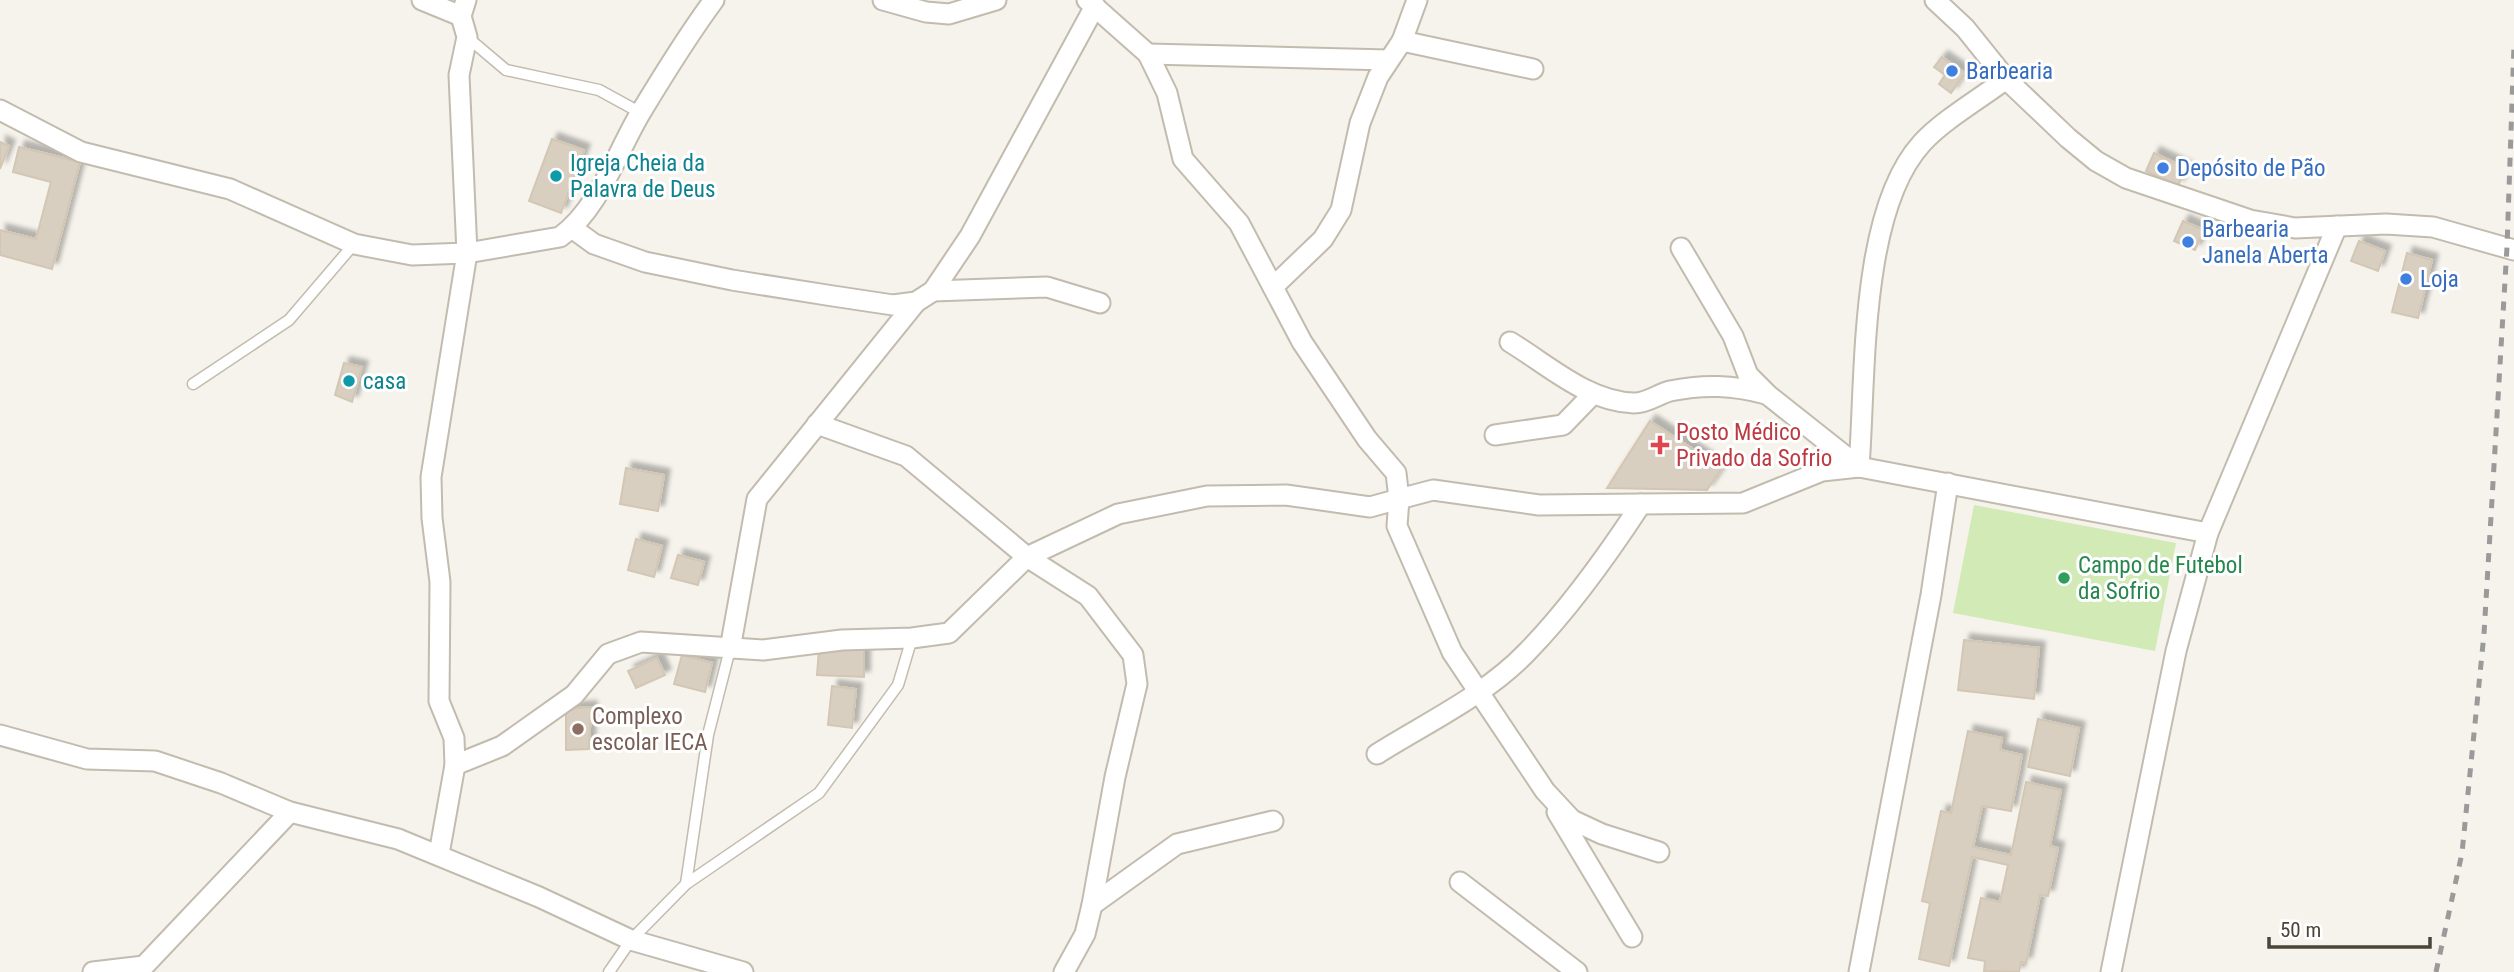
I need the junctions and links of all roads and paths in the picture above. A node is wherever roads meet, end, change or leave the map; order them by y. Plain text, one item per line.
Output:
1 (422, 0) edge
2 (714, 0) edge
3 (883, 0) edge
4 (996, 0) edge
5 (1418, 0) edge
6 (1935, 0) edge
7 (1091, 3) edge
8 (463, 8) edge
9 (467, 37) junction
10 (1402, 41) junction
11 (1148, 54) junction
12 (1388, 60) junction
13 (1533, 69) dead end
14 (2006, 79) junction
15 (0, 110) edge
16 (641, 113) junction
17 (2337, 226) junction
18 (572, 228) junction
19 (354, 244) junction
20 (1681, 248) dead end
21 (2514, 250) edge
22 (467, 253) junction
23 (1273, 287) junction
24 (933, 291) junction
25 (916, 302) junction
26 (1100, 303) dead end
27 (1510, 342) dead end
28 (193, 384) dead end
29 (1592, 394) junction
30 (1768, 395) junction
31 (817, 424) junction
32 (1495, 435) dead end
33 (1859, 467) junction
34 (1948, 482) junction
35 (1399, 499) junction
36 (1641, 505) junction
37 (2208, 533) junction
38 (1027, 557) junction
39 (912, 638) junction
40 (730, 649) junction
41 (1480, 690) junction
42 (0, 735) edge
43 (1377, 754) dead end
44 (455, 765) junction
45 (1545, 791) junction
46 (290, 812) junction
47 (1273, 821) dead end
48 (1659, 852) dead end
49 (439, 854) junction
50 (1460, 882) dead end
51 (686, 884) junction
52 (1092, 905) junction
53 (1632, 937) dead end
54 (631, 940) junction
55 (93, 972) edge
56 (609, 972) edge
57 (743, 972) edge
58 (1064, 972) edge
59 (1577, 972) edge
60 (1859, 972) edge
61 (2111, 972) edge

1 - 8 street
2 - 16 street
3 - 4 street
5 - 10 street
6 - 14 street
7 - 11 street
7 - 24 street
8 - 9 street
9 - 16 lane
9 - 22 street
10 - 12 street
10 - 13 street
11 - 12 street
11 - 23 street
12 - 23 street
14 - 17 street
14 - 33 street
15 - 19 street
16 - 18 street
17 - 21 street
17 - 37 street
18 - 22 street
18 - 25 street
19 - 22 street
19 - 28 lane
20 - 30 street
22 - 44 street
23 - 35 street
24 - 25 street
24 - 26 street
25 - 31 street
27 - 29 street
29 - 30 street
29 - 32 street
30 - 33 street
31 - 38 street
31 - 40 street
33 - 34 street
33 - 36 street
34 - 37 street
34 - 60 street
35 - 36 street
35 - 38 street
35 - 41 street
36 - 41 street
37 - 61 street
38 - 39 street
38 - 52 street
39 - 40 street
39 - 51 lane
40 - 44 street
40 - 51 lane
41 - 43 street
41 - 45 street
42 - 46 street
44 - 49 street
45 - 48 street
45 - 53 street
46 - 49 street
46 - 55 street
47 - 52 street
49 - 54 street
50 - 59 street
51 - 54 lane
52 - 58 street
54 - 56 lane
54 - 57 street

